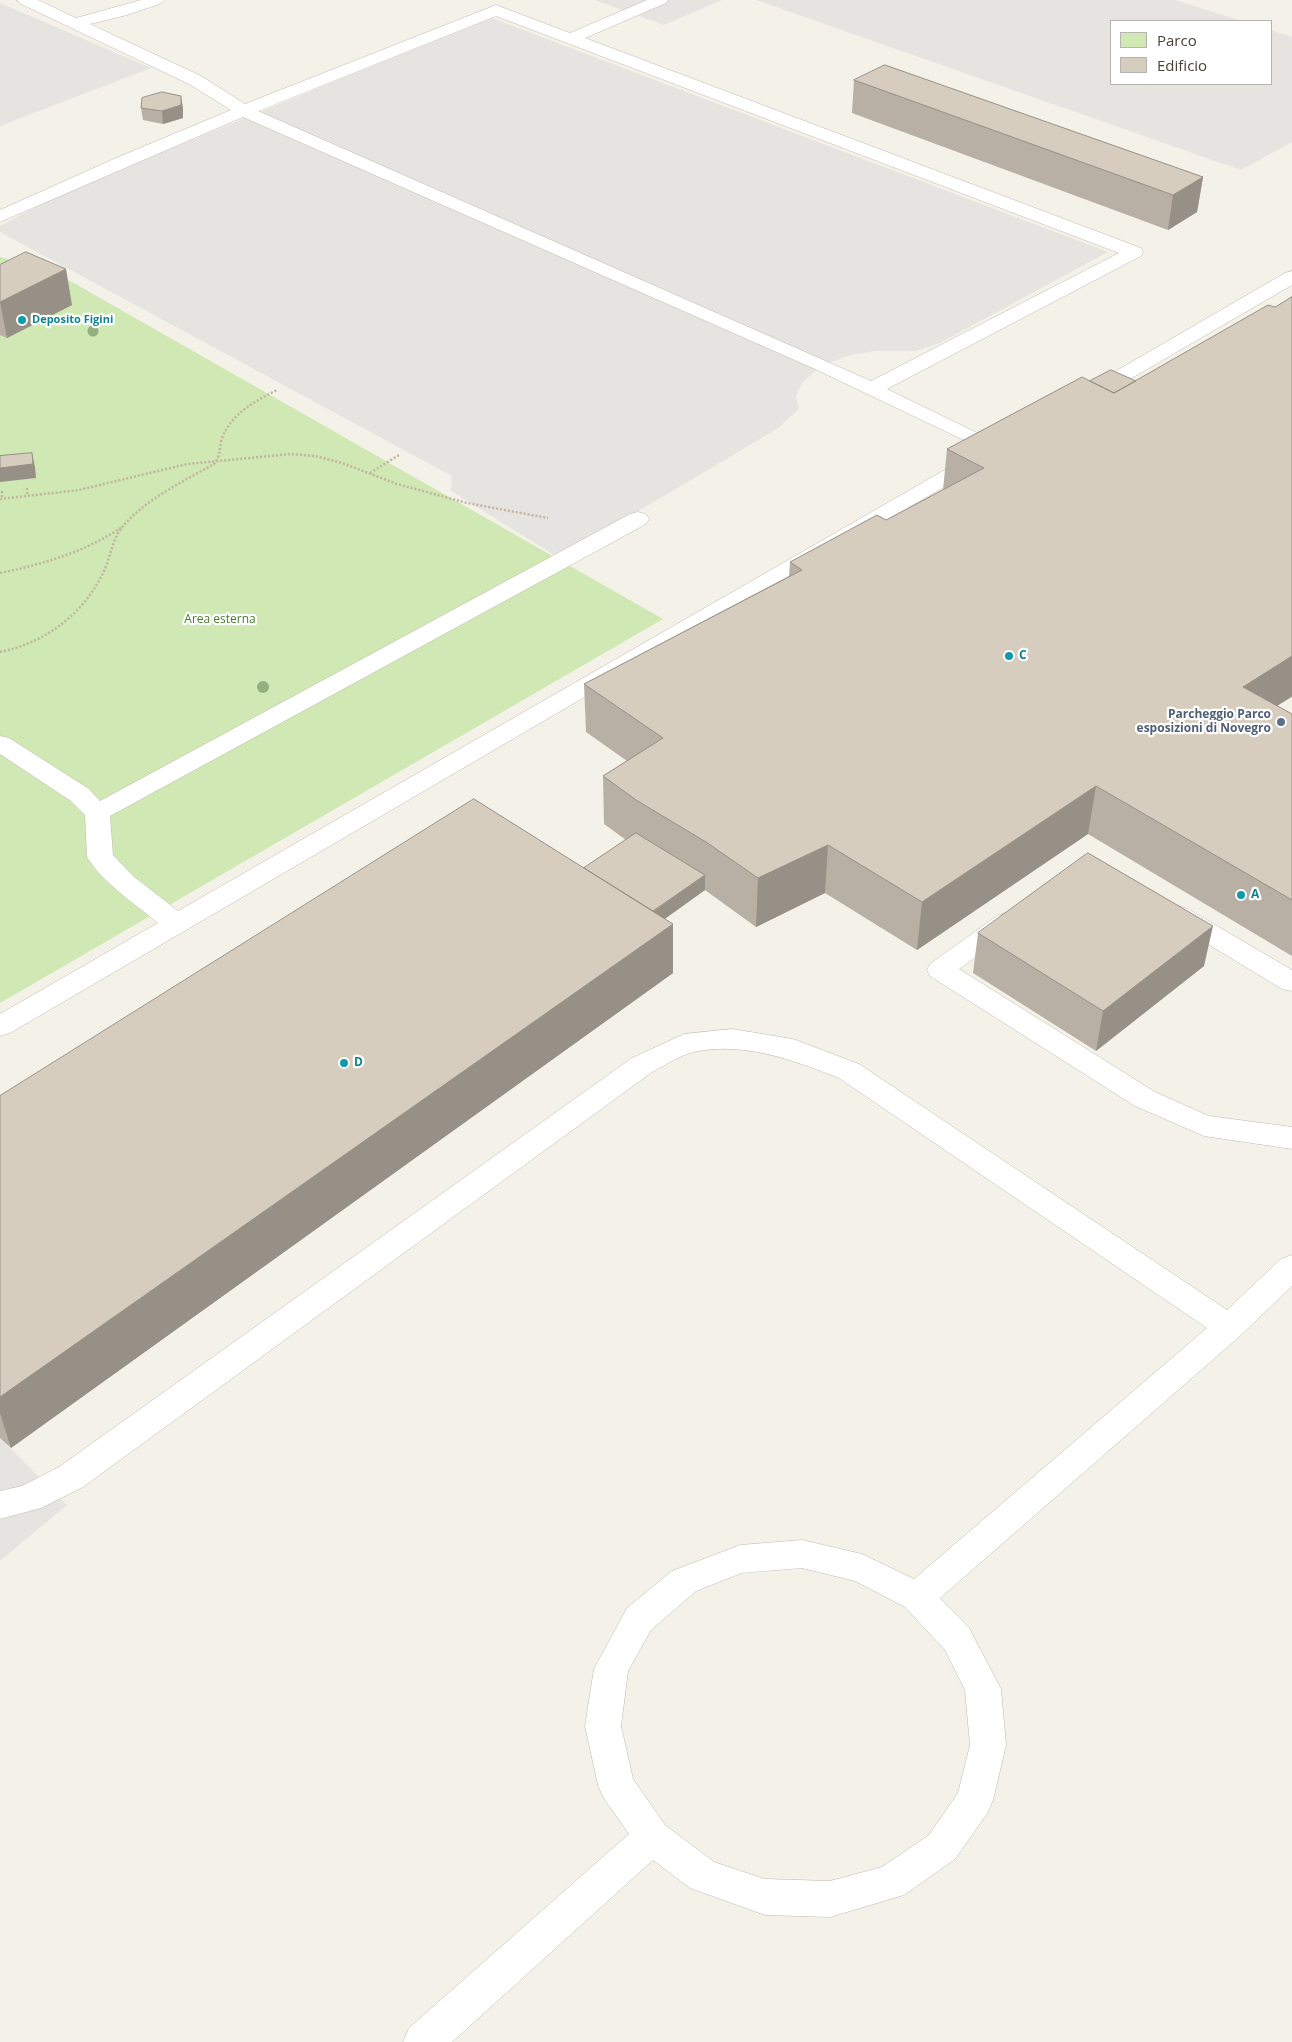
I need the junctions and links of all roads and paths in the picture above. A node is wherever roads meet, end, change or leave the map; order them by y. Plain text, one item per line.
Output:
1 (25, 0) edge
2 (125, 0) edge
3 (156, 0) edge
4 (519, 0) edge
5 (660, 0) edge
6 (496, 10) junction
7 (75, 23) junction
8 (571, 38) junction
9 (244, 111) junction
10 (0, 218) edge
11 (1292, 277) edge
12 (871, 389) junction
13 (277, 390) dead end
14 (1071, 405) edge
15 (398, 456) dead end
16 (219, 459) junction
17 (370, 473) junction
18 (28, 488) dead end
19 (2, 491) dead end
20 (27, 495) junction
21 (1, 498) edge
22 (629, 524) joint
23 (124, 525) junction
24 (0, 573) edge
25 (0, 652) edge
26 (0, 743) edge
27 (97, 813) junction
28 (1158, 903) edge
29 (1027, 908) edge
30 (177, 924) junction
31 (1292, 982) edge
32 (0, 1026) edge
33 (1292, 1138) edge
34 (1292, 1267) edge
35 (1229, 1327) junction
36 (0, 1505) edge
37 (917, 1597) junction
38 (652, 1838) junction
39 (423, 2042) edge

1 - 7 lane
2 - 7 lane
3 - 7 lane
4 - 6 lane
5 - 8 lane
6 - 8 lane
6 - 9 lane
7 - 9 lane
8 - 12 lane
9 - 10 lane
9 - 12 lane
11 - 14 lane
12 - 30 lane
13 - 16 path
15 - 17 path
16 - 17 path
16 - 20 path
16 - 23 path
17 - 22 path
18 - 20 path
19 - 21 path
20 - 21 path
22 - 27 lane
23 - 24 path
23 - 25 path
26 - 27 lane
27 - 30 lane
28 - 31 lane
29 - 33 lane
30 - 32 lane
34 - 35 lane
35 - 36 lane
35 - 37 lane
37 - 38 lane
37 - 38 lane
38 - 39 lane

